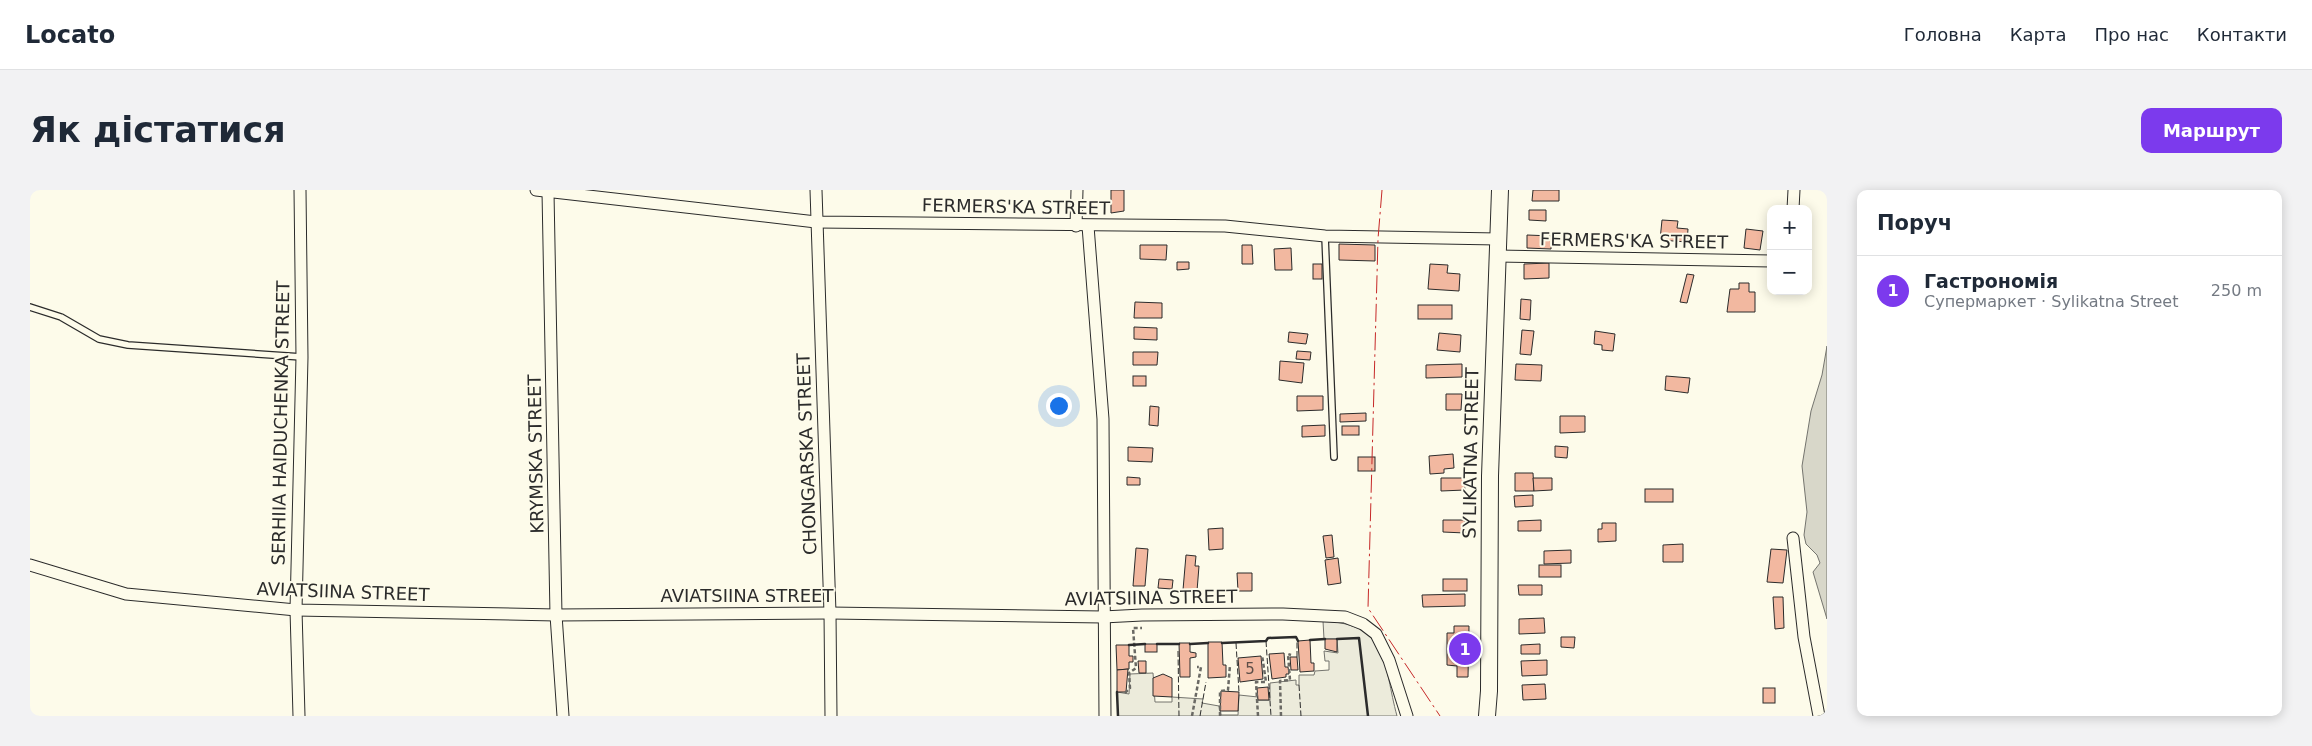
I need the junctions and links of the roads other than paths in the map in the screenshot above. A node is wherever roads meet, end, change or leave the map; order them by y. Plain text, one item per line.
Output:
1 (300, 190) edge
2 (536, 190) edge
3 (816, 190) edge
4 (1077, 190) edge
5 (1500, 190) edge
6 (1794, 190) edge
7 (548, 192) junction
8 (576, 192) edge
9 (1793, 205) edge
10 (816, 222) junction
11 (1076, 226) junction
12 (1088, 226) junction
13 (1325, 236) junction
14 (1498, 239) junction
15 (1497, 256) junction
16 (1767, 261) edge
17 (30, 307) edge
18 (302, 357) junction
19 (1334, 457) dead end
20 (1793, 538) dead end
21 (30, 565) edge
22 (296, 610) junction
23 (830, 614) junction
24 (556, 615) junction
25 (1103, 617) junction
26 (299, 716) edge
27 (563, 716) edge
28 (831, 716) edge
29 (1105, 716) edge
30 (1406, 716) edge
31 (1487, 716) edge
32 (1819, 716) edge

1 - 18 street, SERHIIA HAIDUCHENKA STREET
2 - 7 street, FERMERS'KA STREET
3 - 10 street, CHONGARSKA STREET
4 - 11 street
5 - 14 street, SYLIKATNA STREET
6 - 9 street
7 - 8 street, FERMERS'KA STREET
7 - 24 street, KRYMSKA STREET
8 - 10 street, FERMERS'KA STREET
10 - 11 street, FERMERS'KA STREET
10 - 23 street, CHONGARSKA STREET
11 - 12 street, FERMERS'KA STREET
12 - 13 street, FERMERS'KA STREET
12 - 25 street
13 - 14 street, FERMERS'KA STREET
13 - 19 lane
14 - 15 street, SYLIKATNA STREET
15 - 16 street, FERMERS'KA STREET
15 - 31 street, SYLIKATNA STREET
17 - 18 lane
18 - 22 street, SERHIIA HAIDUCHENKA STREET
20 - 32 street
21 - 22 street, AVIATSIINA STREET
22 - 24 street, AVIATSIINA STREET
22 - 26 street, SERHIIA HAIDUCHENKA STREET
23 - 24 street, AVIATSIINA STREET
23 - 25 street, AVIATSIINA STREET
23 - 28 street, CHONGARSKA STREET
24 - 27 street, KRYMSKA STREET
25 - 29 street
25 - 30 street, AVIATSIINA STREET

